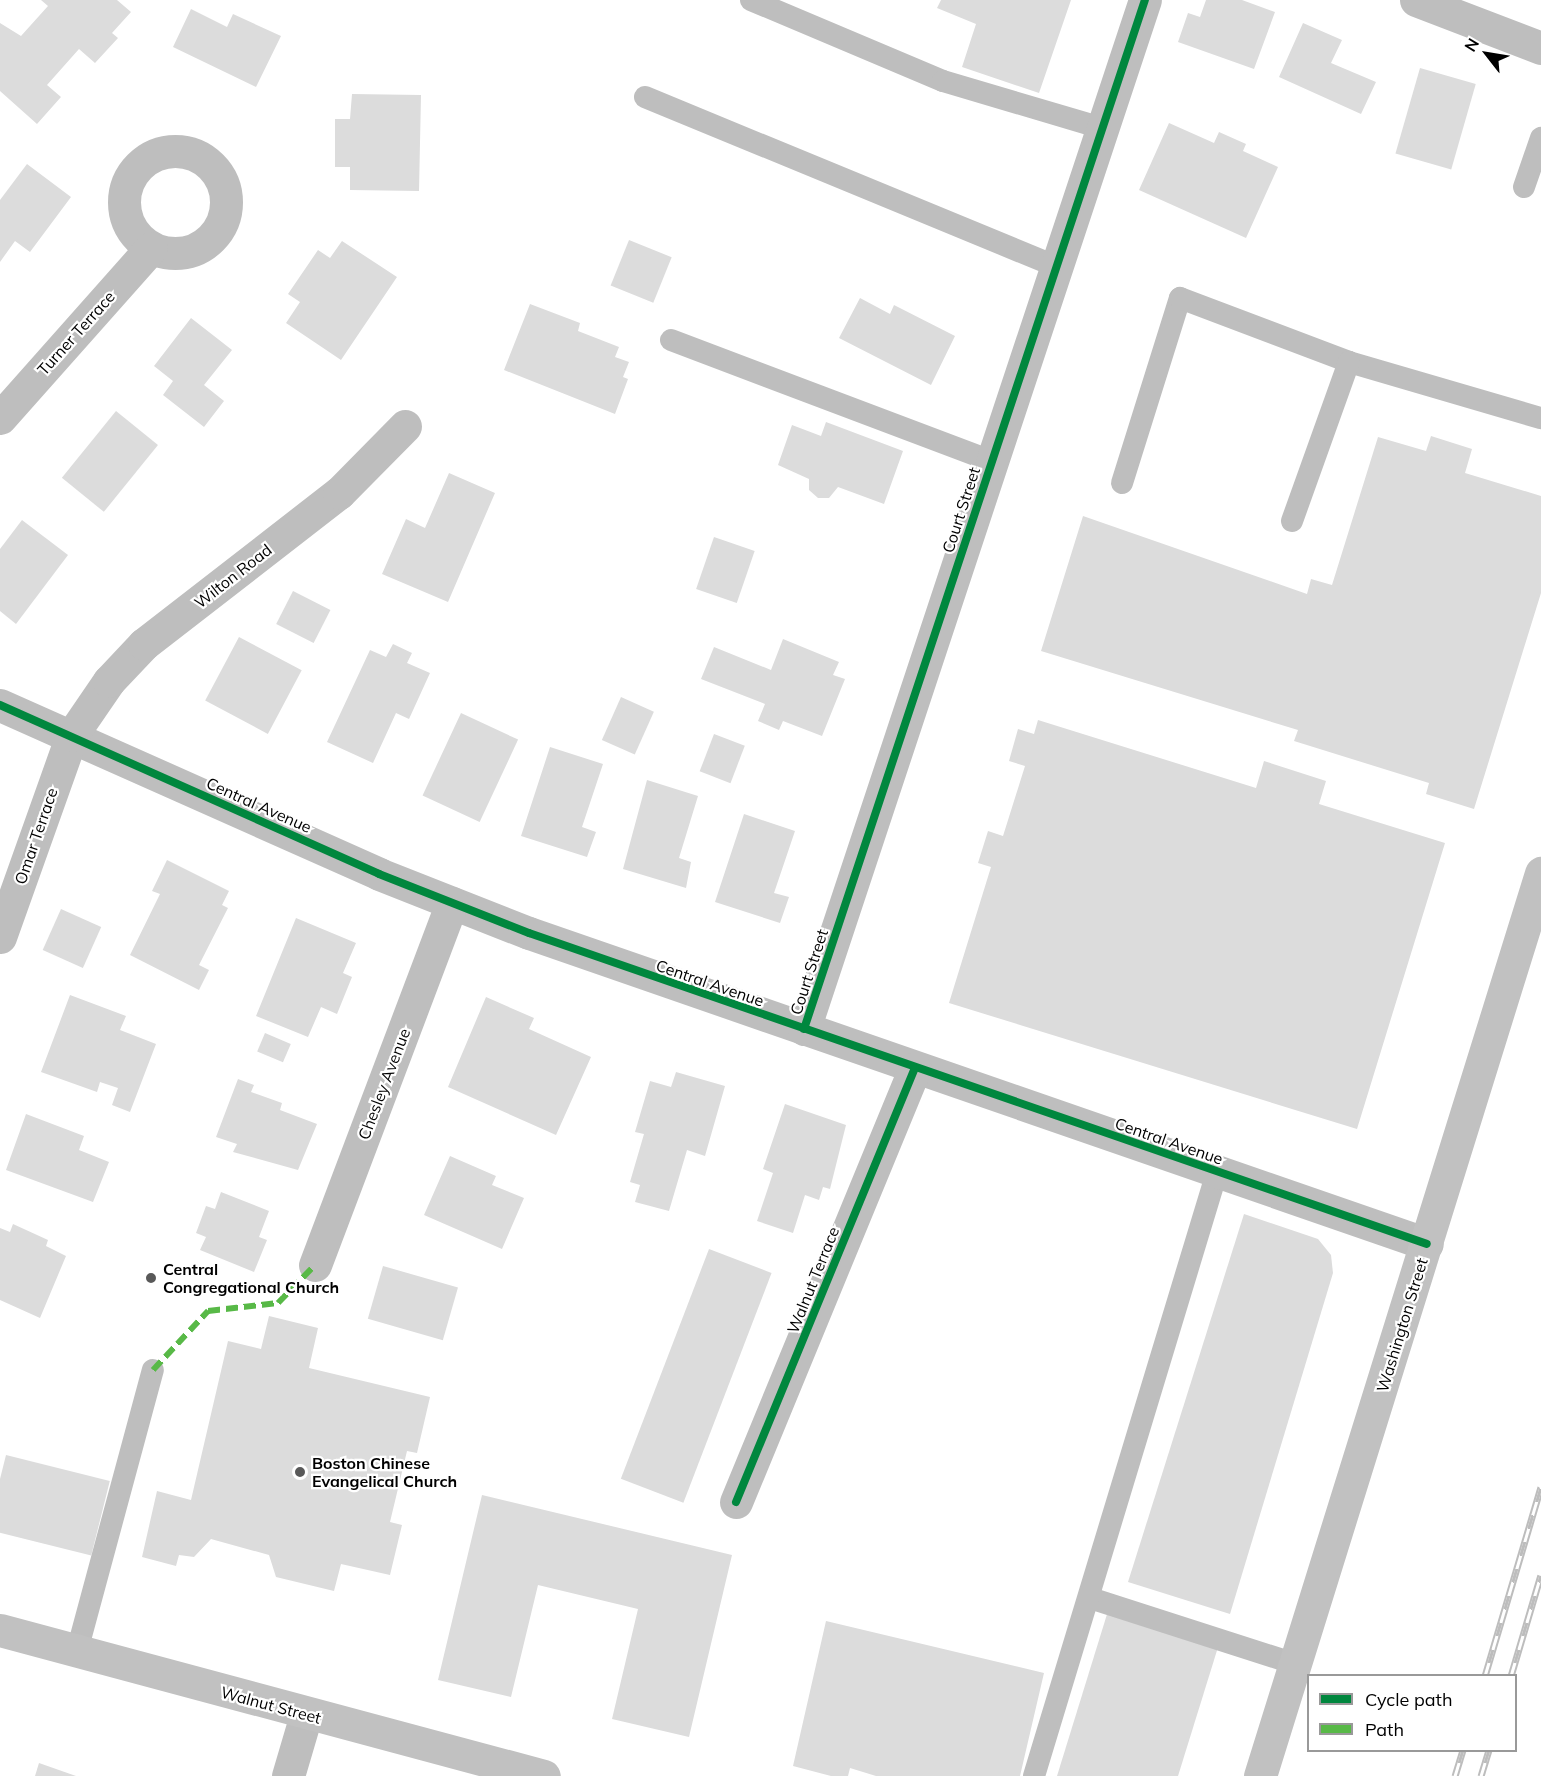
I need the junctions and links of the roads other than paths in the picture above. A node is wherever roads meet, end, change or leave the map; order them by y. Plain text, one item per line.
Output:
1 (751, 0) edge
2 (1145, 0) edge
3 (1416, 0) edge
4 (1541, 48) edge
5 (645, 97) dead end
6 (1102, 128) junction
7 (1541, 138) edge
8 (1524, 187) dead end
9 (151, 248) dead end
10 (1056, 266) junction
11 (671, 340) dead end
12 (1349, 362) junction
13 (0, 418) edge
14 (1541, 418) edge
15 (405, 426) dead end
16 (992, 461) junction
17 (1122, 483) dead end
18 (1292, 520) dead end
19 (0, 705) edge
20 (72, 735) junction
21 (1541, 873) edge
22 (452, 903) junction
23 (0, 938) edge
24 (804, 1029) junction
25 (915, 1068) junction
26 (1217, 1172) junction
27 (1427, 1244) junction
28 (315, 1265) dead end
29 (153, 1370) dead end
30 (736, 1502) dead end
31 (1090, 1598) junction
32 (0, 1630) edge
33 (77, 1651) junction
34 (1295, 1664) junction
35 (306, 1715) junction
36 (288, 1776) edge
37 (544, 1776) edge
38 (1034, 1776) edge
39 (1260, 1776) edge

1 - 6 lane
2 - 6 street, Court Street
3 - 4 street
5 - 10 lane
6 - 10 street, Court Street
7 - 8 lane
9 - 13 street, Turner Terrace
10 - 16 street, Court Street
11 - 16 lane
12 - 14 lane
12 - 17 lane
12 - 18 lane
15 - 20 street, Wilton Road
16 - 24 street, Court Street
19 - 20 street, Central Avenue
20 - 22 street, Central Avenue
20 - 23 street, Omar Terrace
21 - 27 main road, Washington Street
22 - 24 street, Central Avenue
22 - 28 street, Chesley Avenue
24 - 25 street, Central Avenue
25 - 26 street, Central Avenue
25 - 30 street, Walnut Terrace
26 - 27 street, Central Avenue
26 - 31 lane
27 - 34 main road, Washington Street
29 - 33 lane
31 - 34 lane
31 - 38 lane
32 - 33 main road, Walnut Street
33 - 35 main road, Walnut Street
34 - 39 main road, Washington Street
35 - 36 street
35 - 37 main road, Walnut Street

